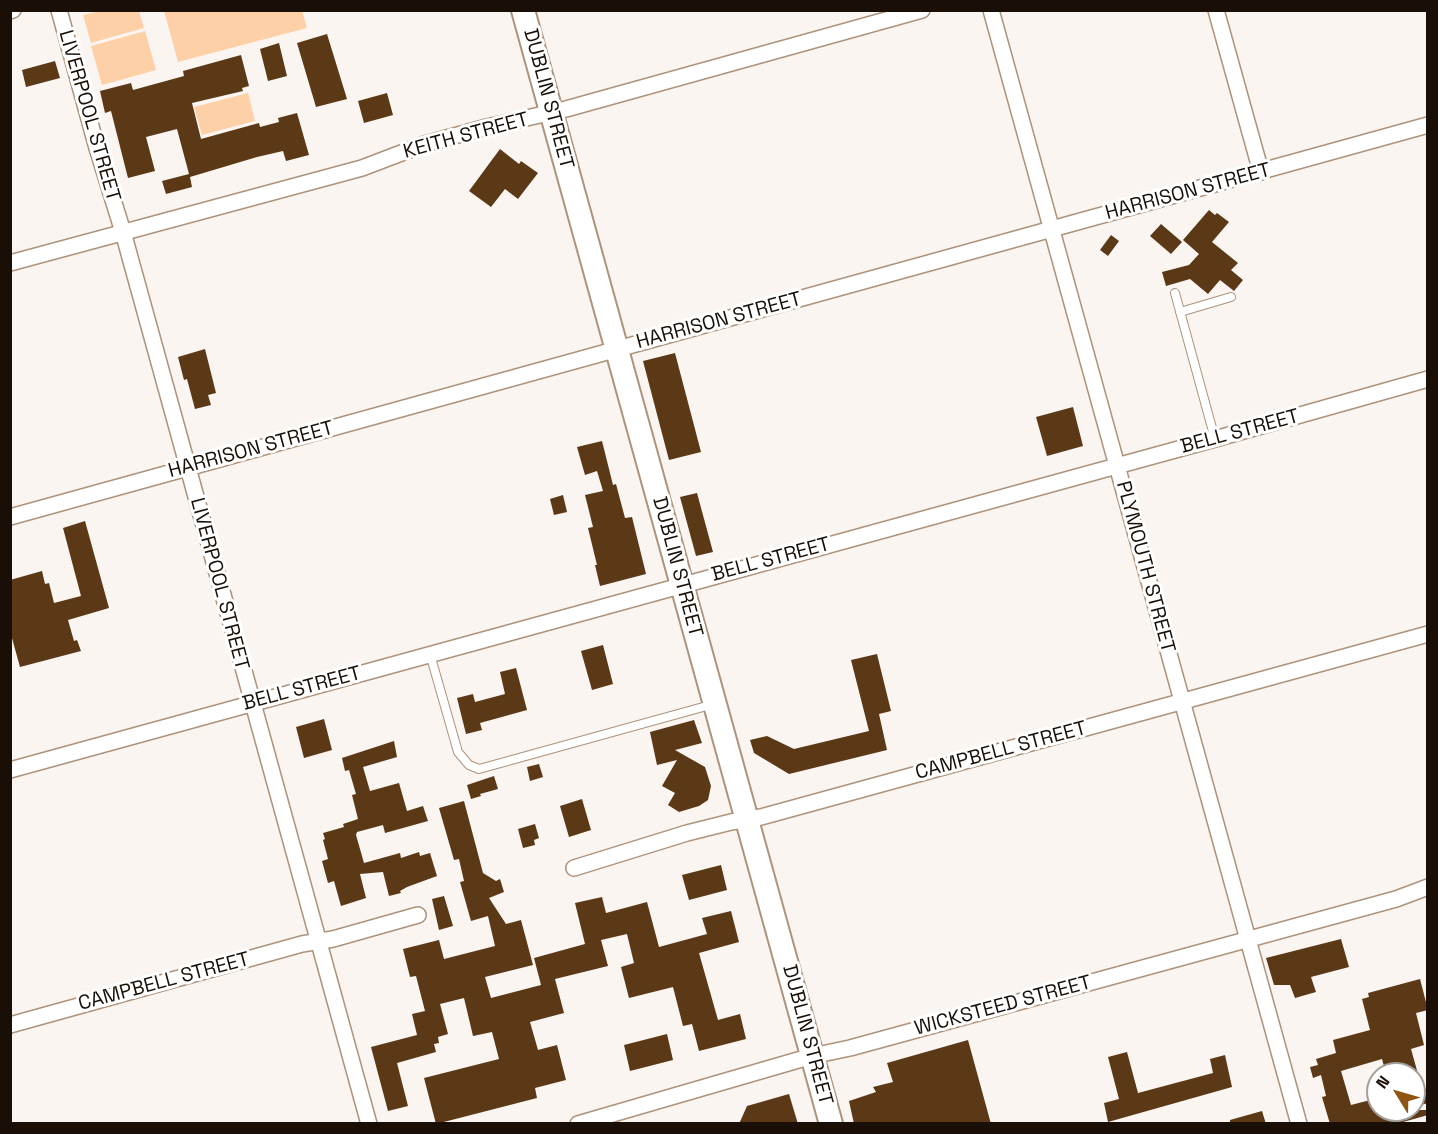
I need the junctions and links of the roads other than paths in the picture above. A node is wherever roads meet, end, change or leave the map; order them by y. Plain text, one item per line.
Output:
1 (59, 10) edge
2 (523, 10) edge
3 (922, 10) edge
4 (991, 10) edge
5 (1216, 10) edge
6 (551, 112) junction
7 (1428, 124) edge
8 (1261, 172) junction
9 (1051, 229) junction
10 (123, 232) junction
11 (10, 263) edge
12 (1175, 293) dead end
13 (1232, 297) dead end
14 (1180, 312) junction
15 (617, 349) junction
16 (1428, 379) edge
17 (1215, 440) junction
18 (1117, 465) junction
19 (187, 468) junction
20 (10, 517) edge
21 (682, 584) junction
22 (1428, 634) edge
23 (430, 654) junction
24 (1182, 702) junction
25 (252, 703) junction
26 (715, 704) junction
27 (10, 770) edge
28 (747, 819) junction
29 (574, 868) dead end
30 (1428, 887) edge
31 (418, 915) dead end
32 (1247, 938) junction
33 (318, 942) junction
34 (10, 1025) edge
35 (812, 1056) junction
36 (369, 1124) edge
37 (579, 1124) edge
38 (831, 1124) edge
39 (1299, 1124) edge

1 - 10 street, LIVERPOOL STREET
2 - 6 main road, DUBLIN STREET
3 - 6 street, KEITH STREET
4 - 9 street, PLYMOUTH STREET
5 - 8 street
6 - 10 street, KEITH STREET
6 - 15 main road, DUBLIN STREET
7 - 8 street, HARRISON STREET
8 - 9 street, HARRISON STREET
9 - 15 street, HARRISON STREET
9 - 18 street, PLYMOUTH STREET
10 - 11 street, KEITH STREET
10 - 19 street, LIVERPOOL STREET
12 - 14 lane
13 - 14 lane
14 - 17 lane
15 - 19 street, HARRISON STREET
15 - 21 main road, DUBLIN STREET
16 - 17 street, BELL STREET
17 - 18 street, BELL STREET
18 - 21 street, BELL STREET
18 - 24 street, PLYMOUTH STREET
19 - 20 street, HARRISON STREET
19 - 25 street, LIVERPOOL STREET
21 - 23 street, BELL STREET
21 - 26 main road, DUBLIN STREET
22 - 24 street, CAMPBELL STREET
23 - 25 street, BELL STREET
23 - 26 lane
24 - 28 street, CAMPBELL STREET
24 - 32 street, PLYMOUTH STREET
25 - 27 street, BELL STREET
25 - 33 street, LIVERPOOL STREET
26 - 28 main road, DUBLIN STREET
28 - 29 street, CAMPBELL STREET
28 - 35 main road, DUBLIN STREET
30 - 32 street, WICKSTEED STREET
31 - 33 street, CAMPBELL STREET
32 - 35 street, WICKSTEED STREET
32 - 39 street, PLYMOUTH STREET
33 - 34 street, CAMPBELL STREET
33 - 36 street, LIVERPOOL STREET
35 - 37 street, WICKSTEED STREET
35 - 38 main road, DUBLIN STREET

